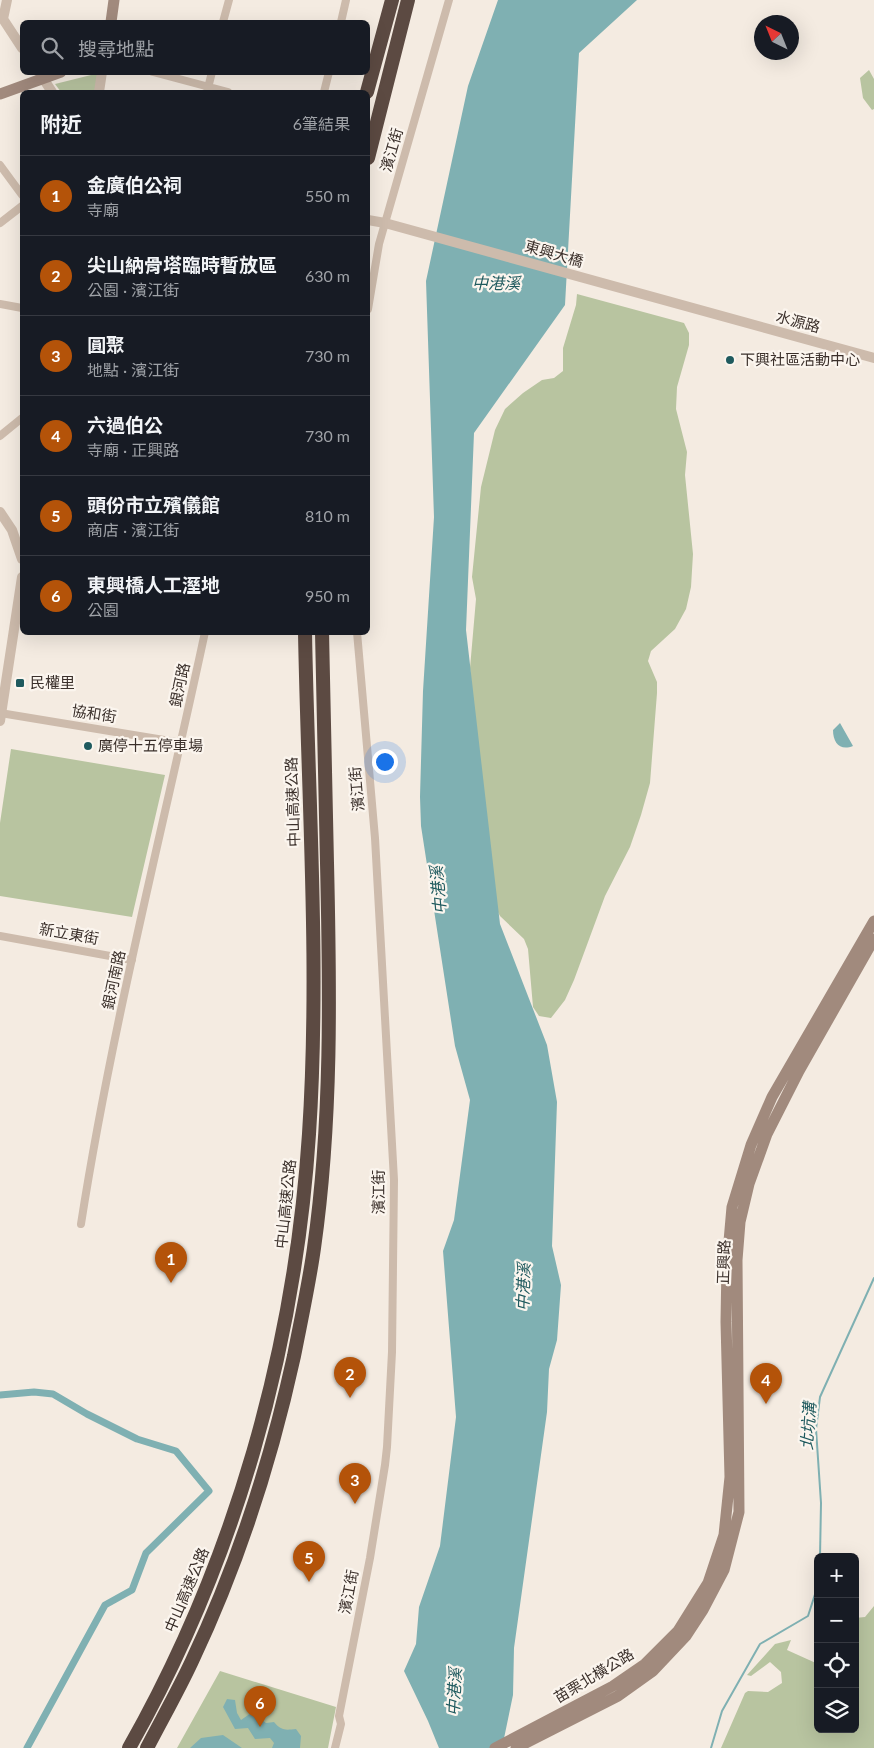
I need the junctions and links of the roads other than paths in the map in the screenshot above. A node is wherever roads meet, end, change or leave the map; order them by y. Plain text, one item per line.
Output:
1 (7, 0) edge
2 (114, 0) edge
3 (229, 0) edge
4 (346, 0) edge
5 (392, 0) edge
6 (408, 0) edge
7 (449, 0) edge
8 (111, 20) edge
9 (224, 20) edge
10 (341, 20) edge
11 (20, 45) edge
12 (41, 75) edge
13 (101, 75) edge
14 (162, 75) edge
15 (211, 75) edge
16 (328, 75) edge
17 (51, 90) edge
18 (98, 90) edge
19 (208, 90) edge
20 (324, 90) edge
21 (368, 90) edge
22 (0, 94) edge
23 (370, 150) edge
24 (0, 165) edge
25 (20, 193) edge
26 (20, 208) edge
27 (370, 220) edge
28 (0, 223) edge
29 (385, 223) junction
30 (370, 298) edge
31 (0, 304) edge
32 (20, 308) edge
33 (714, 315) joint
34 (874, 358) edge
35 (20, 420) edge
36 (0, 436) edge
37 (0, 512) edge
38 (20, 553) edge
39 (20, 590) edge
40 (204, 635) edge
41 (305, 635) edge
42 (322, 635) edge
43 (357, 635) edge
44 (0, 716) edge
45 (182, 743) junction
46 (874, 922) edge
47 (0, 936) edge
48 (874, 939) edge
49 (132, 960) junction
50 (81, 1224) dead end
51 (708, 1583) joint
52 (703, 1610) joint
53 (129, 1748) edge
54 (146, 1748) edge
55 (335, 1748) edge
56 (494, 1748) edge
57 (516, 1748) edge

1 - 11 street
2 - 8 main road
3 - 9 street
4 - 10 street
5 - 21 highway
6 - 23 highway
7 - 29 street, 濱江街
12 - 17 street
12 - 22 main road
13 - 18 street
14 - 19 street
15 - 19 street
16 - 20 street
24 - 25 street
26 - 28 street
27 - 29 street, 東興大橋
29 - 30 street, 濱江街
29 - 33 street, 東興大橋
31 - 32 street
33 - 34 street, 水源路
35 - 36 street
37 - 38 street
39 - 44 street
40 - 45 street, 銀河路
41 - 53 highway, 中山高速公路
42 - 54 highway
43 - 55 street, 濱江街
44 - 45 street, 協和街
45 - 49 street, 銀河南路
46 - 51 main road, 正興路
47 - 49 street, 新立東街
48 - 52 main road, 正興路
49 - 50 street, 銀河南路
51 - 56 main road, 苗栗北橫公路
52 - 57 main road, 苗栗北橫公路

